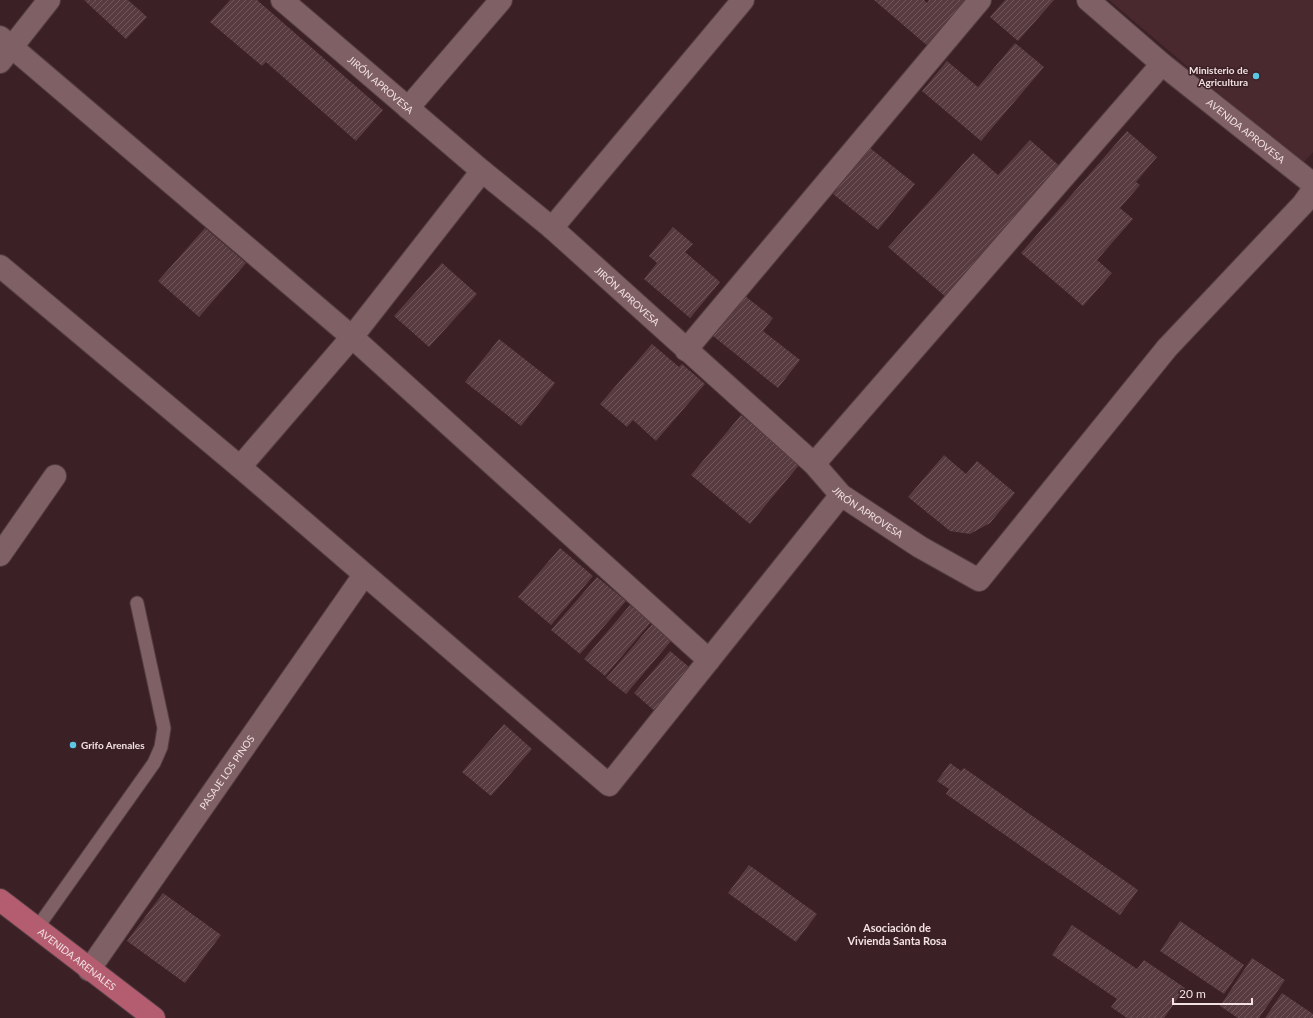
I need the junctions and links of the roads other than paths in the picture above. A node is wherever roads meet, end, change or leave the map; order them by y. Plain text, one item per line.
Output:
1 (49, 0) edge
2 (282, 0) edge
3 (501, 0) edge
4 (744, 0) edge
5 (980, 0) edge
6 (1088, 0) edge
7 (4, 49) edge
8 (1162, 64) junction
9 (408, 108) junction
10 (482, 171) junction
11 (1313, 184) edge
12 (1313, 190) edge
13 (552, 228) junction
14 (0, 266) edge
15 (352, 338) junction
16 (686, 350) junction
17 (814, 464) junction
18 (240, 466) junction
19 (55, 476) dead end
20 (841, 495) junction
21 (0, 555) edge
22 (364, 575) junction
23 (137, 603) dead end
24 (709, 660) junction
25 (0, 900) edge
26 (37, 928) junction
27 (89, 970) junction
28 (154, 1018) edge

1 - 7 street
2 - 9 street, JIRÓN APROVESA
3 - 9 street
4 - 13 street
5 - 16 street
6 - 8 street, AVENIDA APROVESA
7 - 15 street
8 - 11 street, AVENIDA APROVESA
8 - 17 street
9 - 10 street, JIRÓN APROVESA
10 - 13 street, JIRÓN APROVESA
10 - 15 street
12 - 20 street, JIRÓN APROVESA
13 - 16 street, JIRÓN APROVESA
14 - 18 street
15 - 18 street
15 - 24 street
16 - 17 street, JIRÓN APROVESA
17 - 20 street, JIRÓN APROVESA
18 - 22 street
19 - 21 street
20 - 24 street
22 - 24 street
22 - 27 street, PASAJE LOS PINOS
23 - 26 lane
25 - 26 main road, AVENIDA ARENALES
26 - 27 main road, AVENIDA ARENALES
27 - 28 main road, AVENIDA ARENALES

